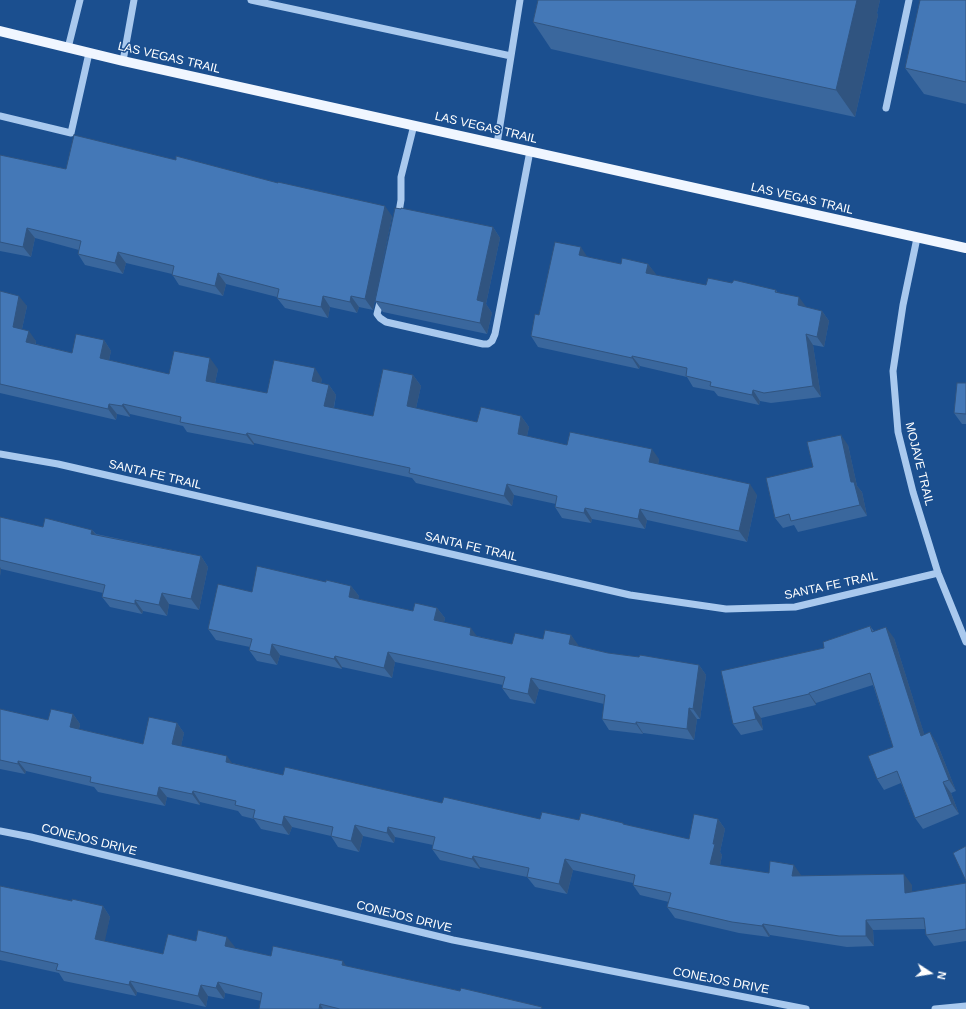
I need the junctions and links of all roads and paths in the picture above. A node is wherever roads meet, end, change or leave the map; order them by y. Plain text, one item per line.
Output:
1 (80, 0) edge
2 (134, 0) edge
3 (251, 0) edge
4 (520, 0) edge
5 (909, 0) edge
6 (0, 31) edge
7 (68, 48) junction
8 (89, 53) junction
9 (511, 56) junction
10 (123, 61) junction
11 (886, 108) dead end
12 (0, 116) edge
13 (414, 126) junction
14 (497, 144) junction
15 (530, 151) junction
16 (396, 226) edge
17 (917, 238) junction
18 (966, 248) edge
19 (382, 292) edge
20 (0, 454) edge
21 (938, 573) junction
22 (966, 642) edge
23 (0, 831) edge
24 (966, 1006) edge
25 (806, 1009) edge
26 (935, 1009) edge

1 - 7 street
2 - 10 street
3 - 9 street
4 - 9 street
5 - 11 street
6 - 7 main road, LAS VEGAS TRAIL
7 - 8 main road, LAS VEGAS TRAIL
8 - 10 main road, LAS VEGAS TRAIL
8 - 12 street
9 - 14 street
10 - 13 main road, LAS VEGAS TRAIL
13 - 14 main road, LAS VEGAS TRAIL
13 - 16 street
14 - 15 main road, LAS VEGAS TRAIL
15 - 17 main road, LAS VEGAS TRAIL
15 - 19 street
17 - 18 main road, LAS VEGAS TRAIL
17 - 21 street, MOJAVE TRAIL
20 - 21 street, SANTA FE TRAIL
21 - 22 street, MOJAVE TRAIL
23 - 25 street, CONEJOS DRIVE
24 - 26 street

